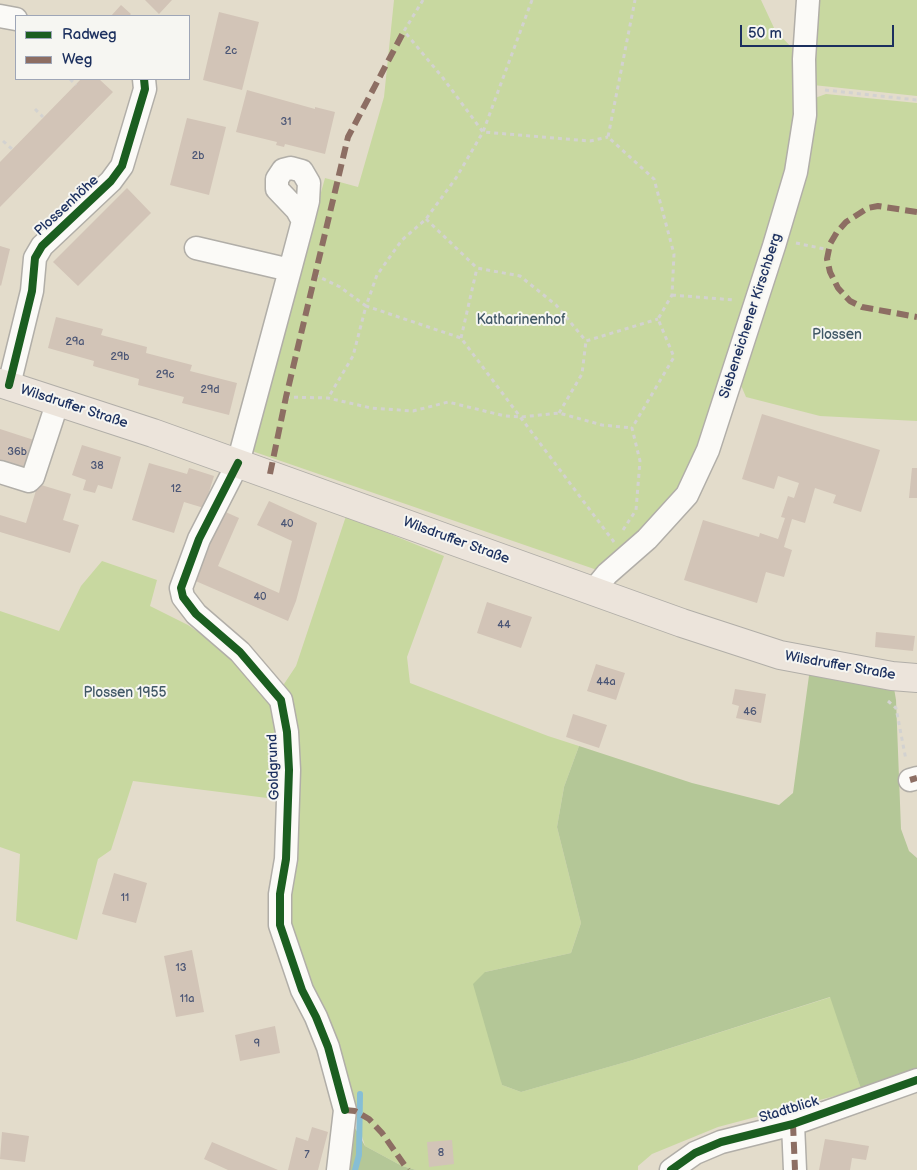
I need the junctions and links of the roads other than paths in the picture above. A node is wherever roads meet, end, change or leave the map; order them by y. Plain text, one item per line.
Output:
1 (808, 0) edge
2 (0, 16) edge
3 (15, 19) edge
4 (144, 80) edge
5 (303, 221) dead end
6 (196, 248) dead end
7 (290, 270) junction
8 (4, 384) edge
9 (58, 401) junction
10 (238, 463) junction
11 (0, 472) edge
12 (594, 590) junction
13 (917, 678) edge
14 (917, 1080) edge
15 (794, 1124) junction
16 (338, 1170) edge
17 (671, 1170) edge
18 (795, 1170) edge

1 - 12 street, Siebeneichener Kirschberg
2 - 3 street
4 - 8 street, Plossenhöhe
5 - 7 street
6 - 7 street
7 - 10 street
8 - 9 main road, Wilsdruffer Straße
9 - 10 main road, Wilsdruffer Straße
9 - 11 street
10 - 12 main road, Wilsdruffer Straße
10 - 16 street, Goldgrund
12 - 13 main road, Wilsdruffer Straße
14 - 15 street, Stadtblick
15 - 17 street, Stadtblick
15 - 18 street, Stadtblick

